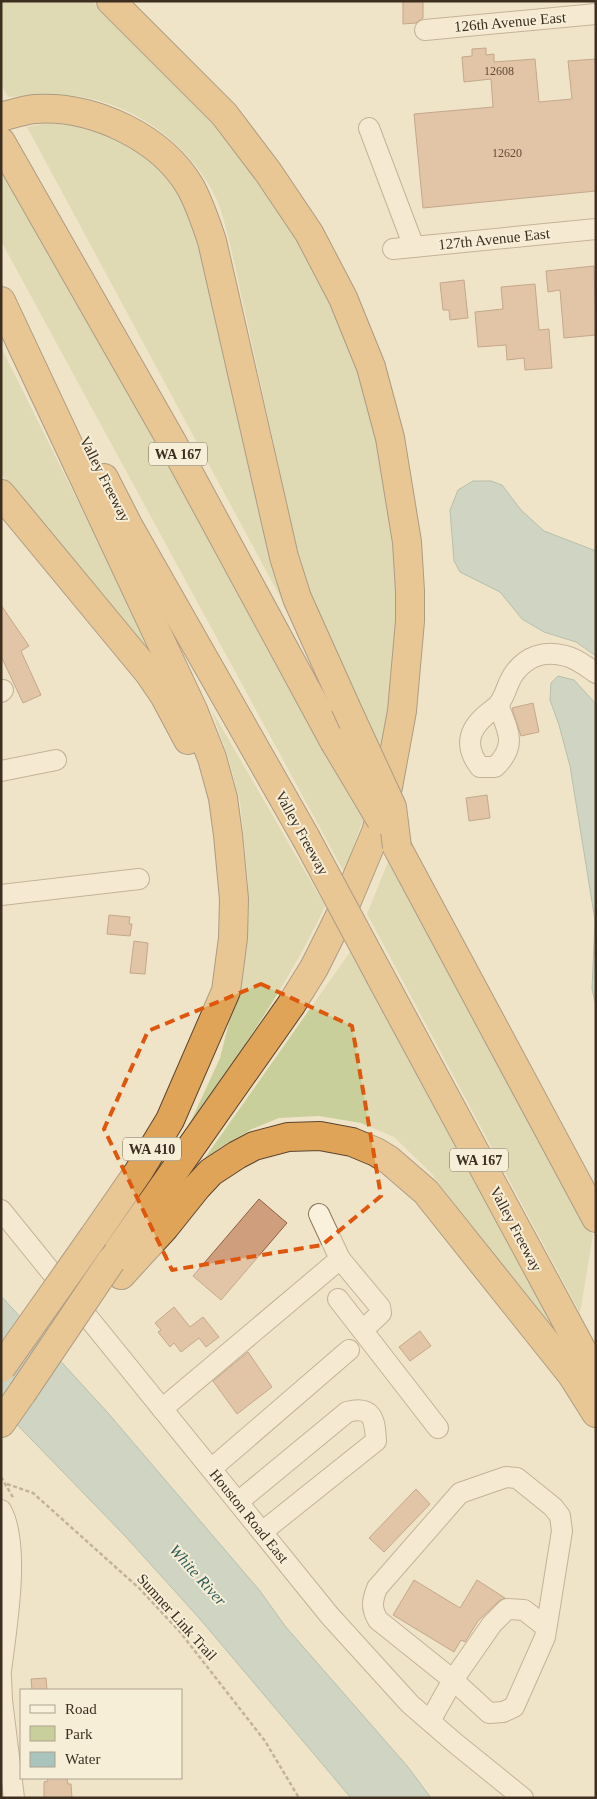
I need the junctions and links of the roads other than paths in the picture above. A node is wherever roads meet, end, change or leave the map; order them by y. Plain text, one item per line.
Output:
1 (111, 1) edge
2 (539, 10) edge
3 (596, 14) edge
4 (425, 30) dead end
5 (1, 117) edge
6 (369, 128) dead end
7 (1, 142) edge
8 (596, 229) edge
9 (414, 247) junction
10 (393, 250) dead end
11 (1, 294) edge
12 (1, 300) edge
13 (1, 494) edge
14 (596, 673) edge
15 (498, 705) dead end
16 (56, 760) dead end
17 (1, 771) edge
18 (397, 847) junction
19 (139, 879) dead end
20 (1, 895) edge
21 (199, 1055) junction
22 (1, 1210) edge
23 (591, 1210) edge
24 (319, 1214) dead end
25 (340, 1259) junction
26 (116, 1268) junction
27 (338, 1299) dead end
28 (363, 1330) junction
29 (349, 1350) dead end
30 (1, 1368) edge
31 (584, 1375) edge
32 (162, 1409) junction
33 (596, 1413) edge
34 (1, 1423) edge
35 (438, 1428) dead end
36 (210, 1469) junction
37 (238, 1502) junction
38 (1, 1510) edge
39 (262, 1532) junction
40 (546, 1627) junction
41 (1, 1671) edge
42 (1, 1676) edge
43 (453, 1680) junction
44 (430, 1722) junction
45 (14, 1798) edge
46 (523, 1798) edge

1 - 26 highway
2 - 3 street, 126th Avenue East
2 - 4 street, 126th Avenue East
5 - 18 highway, bridge
6 - 9 street
7 - 18 highway, WA 167, bridge
8 - 9 street, 127th Avenue East
9 - 10 street, 127th Avenue East
11 - 31 highway, Valley Freeway / WA 167, bridge
12 - 21 highway
13 - 21 highway
14 - 15 street
16 - 17 street
18 - 23 highway, WA 167
19 - 20 street
21 - 30 highway, WA 410, bridge
22 - 32 street, Houston Road East
24 - 25 street
25 - 28 street
25 - 32 street
26 - 31 highway
26 - 34 highway, bridge
27 - 28 street
28 - 35 street
29 - 36 street
31 - 33 highway
32 - 36 street, Houston Road East
36 - 37 street, Houston Road East
37 - 39 street, Houston Road East
37 - 39 street
38 - 41 street
39 - 44 street, Houston Road East
40 - 43 street
40 - 43 street
40 - 43 street
42 - 45 street
43 - 44 street
44 - 46 street, Houston Road East

